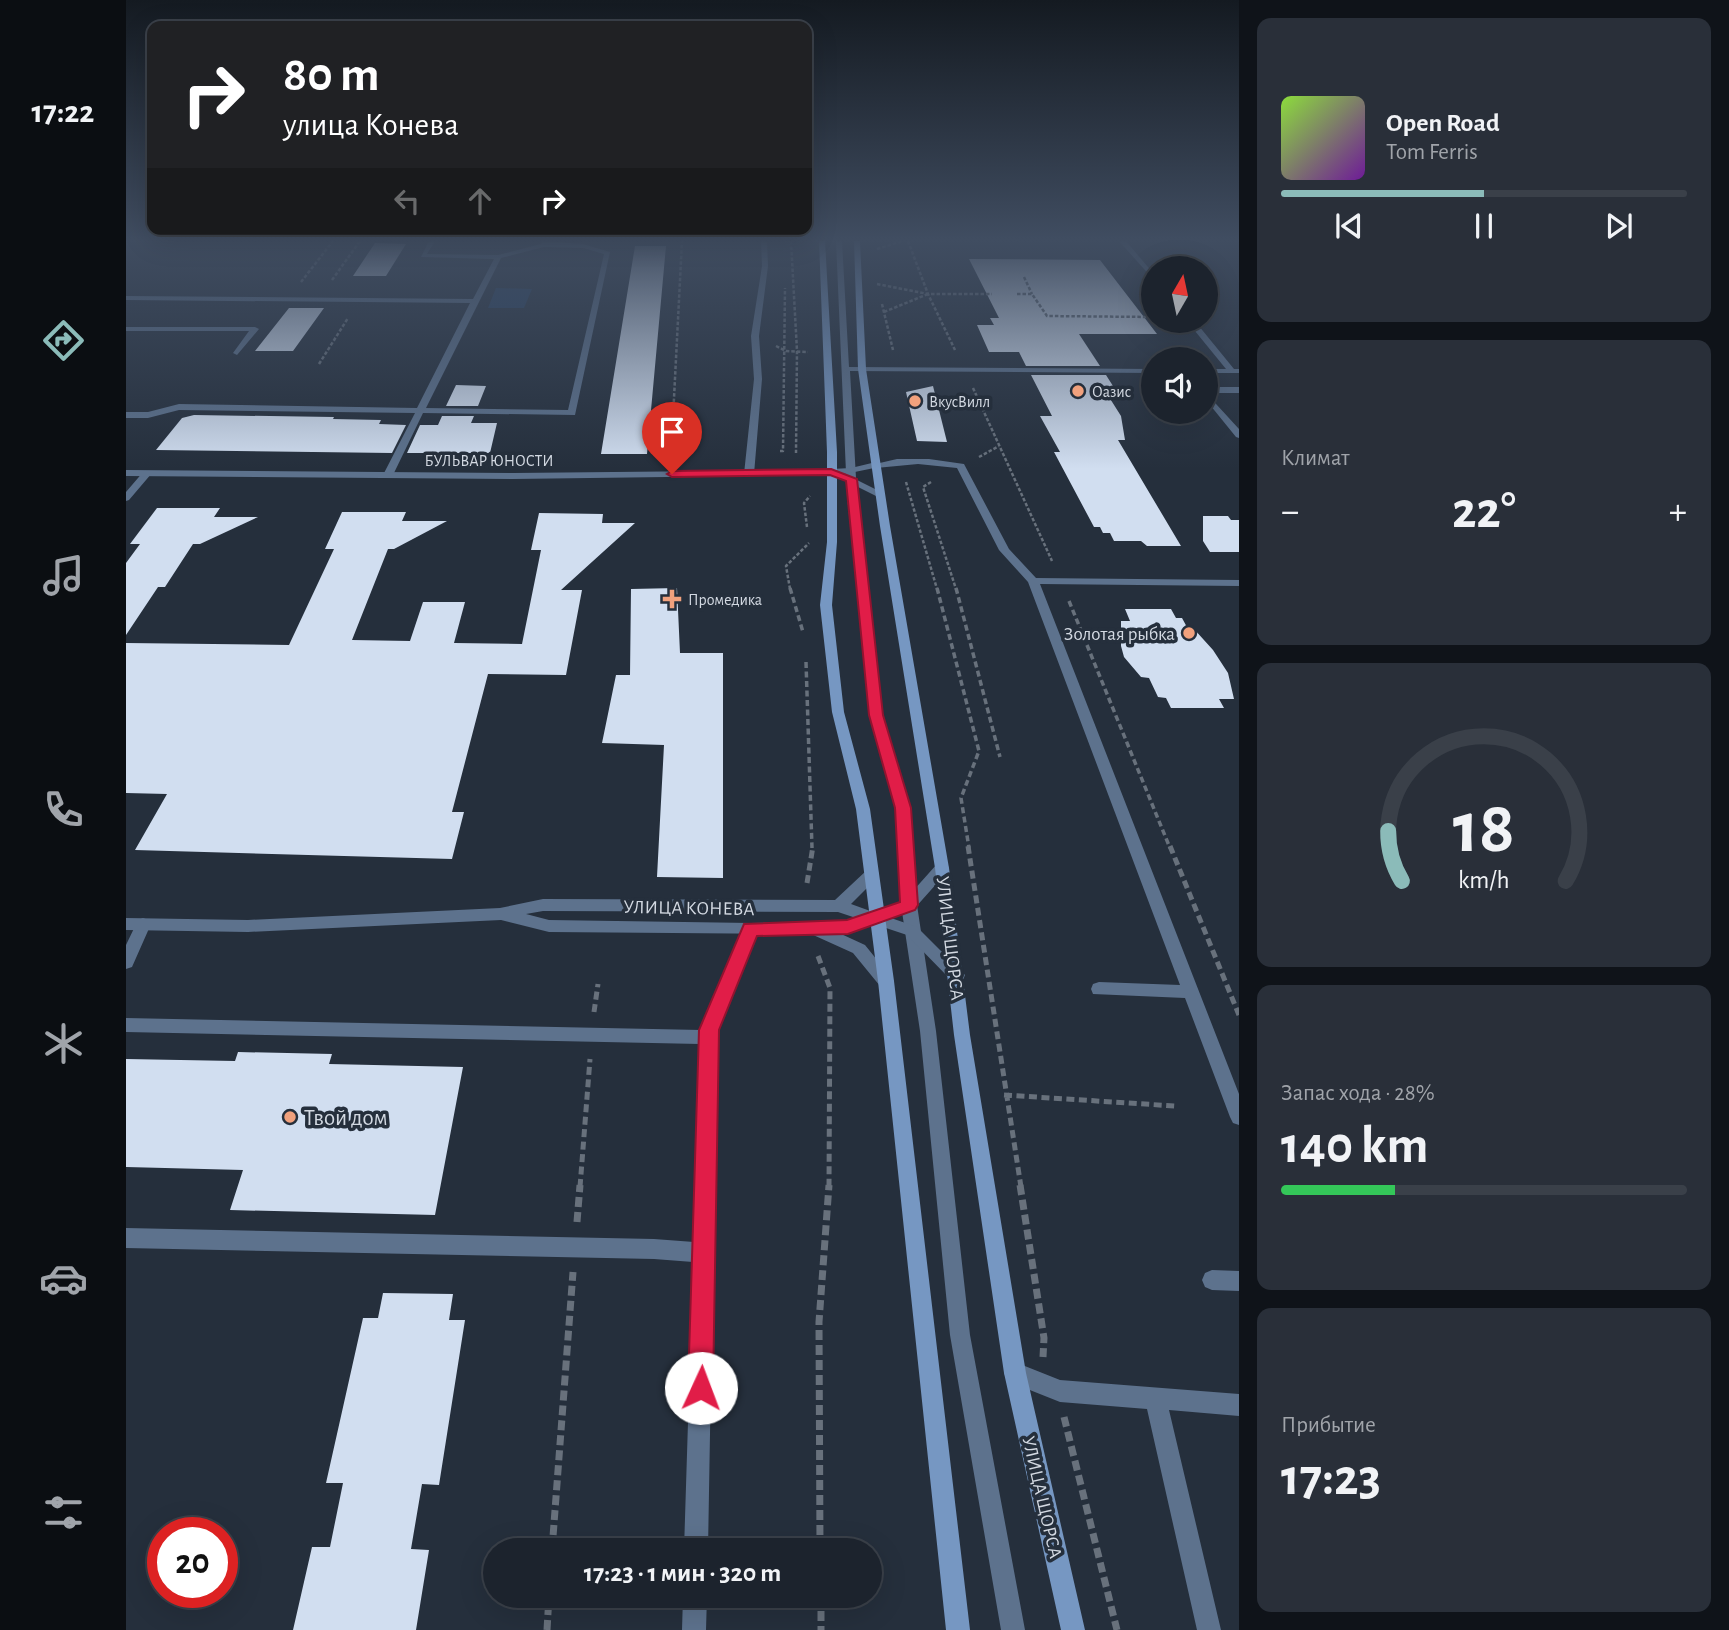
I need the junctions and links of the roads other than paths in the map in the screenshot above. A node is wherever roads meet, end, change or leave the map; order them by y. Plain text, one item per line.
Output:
1 (467, 317) edge
2 (594, 317) edge
3 (758, 317) edge
4 (826, 317) edge
5 (847, 317) edge
6 (855, 317) edge
7 (126, 329) edge
8 (1202, 333) edge
9 (237, 353) dead end
10 (828, 356) junction
11 (853, 369) junction
12 (1141, 370) edge
13 (1218, 371) edge
14 (1236, 371) edge
15 (829, 385) junction
16 (1239, 390) edge
17 (1218, 392) edge
18 (1218, 408) edge
19 (420, 411) junction
20 (126, 415) edge
21 (1239, 435) edge
22 (876, 465) junction
23 (831, 472) junction
24 (126, 473) edge
25 (147, 473) junction
26 (750, 474) junction
27 (388, 475) junction
28 (852, 475) junction
29 (880, 495) junction
30 (126, 498) edge
31 (1033, 581) junction
32 (1239, 583) edge
33 (942, 868) junction
34 (872, 874) junction
35 (909, 905) junction
36 (839, 906) junction
37 (500, 914) junction
38 (877, 918) junction
39 (126, 924) edge
40 (143, 924) junction
41 (751, 929) junction
42 (813, 929) junction
43 (912, 931) junction
44 (126, 963) edge
45 (957, 975) junction
46 (886, 981) junction
47 (1100, 989) dead end
48 (1191, 992) junction
49 (126, 1025) edge
50 (710, 1037) junction
51 (1239, 1117) edge
52 (126, 1238) edge
53 (704, 1252) junction
54 (1212, 1280) dead end
55 (1239, 1281) edge
56 (1015, 1373) junction
57 (1155, 1398) junction
58 (1239, 1405) edge
59 (696, 1538) edge
60 (695, 1608) edge
61 (694, 1630) edge
62 (958, 1630) edge
63 (1013, 1630) edge
64 (1073, 1630) edge
65 (1209, 1630) edge

1 - 19 street
2 - 19 street
3 - 26 street
4 - 10 main road
5 - 11 street, УЛИЦА ЩОРСА
6 - 11 main road, УЛИЦА ЩОРСА
7 - 9 street
8 - 14 street
10 - 11 street
10 - 15 main road
11 - 12 street
11 - 15 street
11 - 22 main road, УЛИЦА ЩОРСА
11 - 28 street, УЛИЦА ЩОРСА
13 - 14 street
15 - 23 main road
16 - 17 street
18 - 21 street
19 - 20 street
19 - 27 street
22 - 28 street
22 - 29 main road, УЛИЦА ЩОРСА
22 - 31 street
23 - 26 street, БУЛЬВАР ЮНОСТИ
23 - 28 street, БУЛЬВАР ЮНОСТИ
23 - 34 main road
24 - 25 street, БУЛЬВАР ЮНОСТИ
25 - 27 street, БУЛЬВАР ЮНОСТИ
25 - 30 street
26 - 27 street, БУЛЬВАР ЮНОСТИ
28 - 29 street, БУЛЬВАР ЮНОСТИ
28 - 35 street, УЛИЦА ЩОРСА
29 - 33 main road, УЛИЦА ЩОРСА
31 - 32 street
31 - 48 street
33 - 35 street, УЛИЦА КОНЕВА
33 - 45 main road, УЛИЦА ЩОРСА
34 - 36 street
34 - 38 main road
35 - 38 street, УЛИЦА КОНЕВА
35 - 43 street, УЛИЦА ЩОРСА
36 - 37 street, УЛИЦА КОНЕВА
36 - 38 street, УЛИЦА КОНЕВА
37 - 40 street, УЛИЦА КОНЕВА
37 - 41 street, УЛИЦА КОНЕВА
38 - 42 street, УЛИЦА КОНЕВА
38 - 43 street, УЛИЦА КОНЕВА
38 - 46 main road
39 - 40 street, УЛИЦА КОНЕВА
40 - 44 street
41 - 42 street, УЛИЦА КОНЕВА
41 - 50 street
42 - 46 street
43 - 45 street, УЛИЦА КОНЕВА
43 - 63 street, УЛИЦА ЩОРСА
45 - 56 main road, УЛИЦА ЩОРСА
46 - 62 main road
47 - 48 street
48 - 51 street
49 - 50 street
50 - 53 street
52 - 53 street
53 - 59 street
54 - 55 street
56 - 57 street
56 - 64 main road, УЛИЦА ЩОРСА
57 - 58 street
57 - 65 street
60 - 61 street

